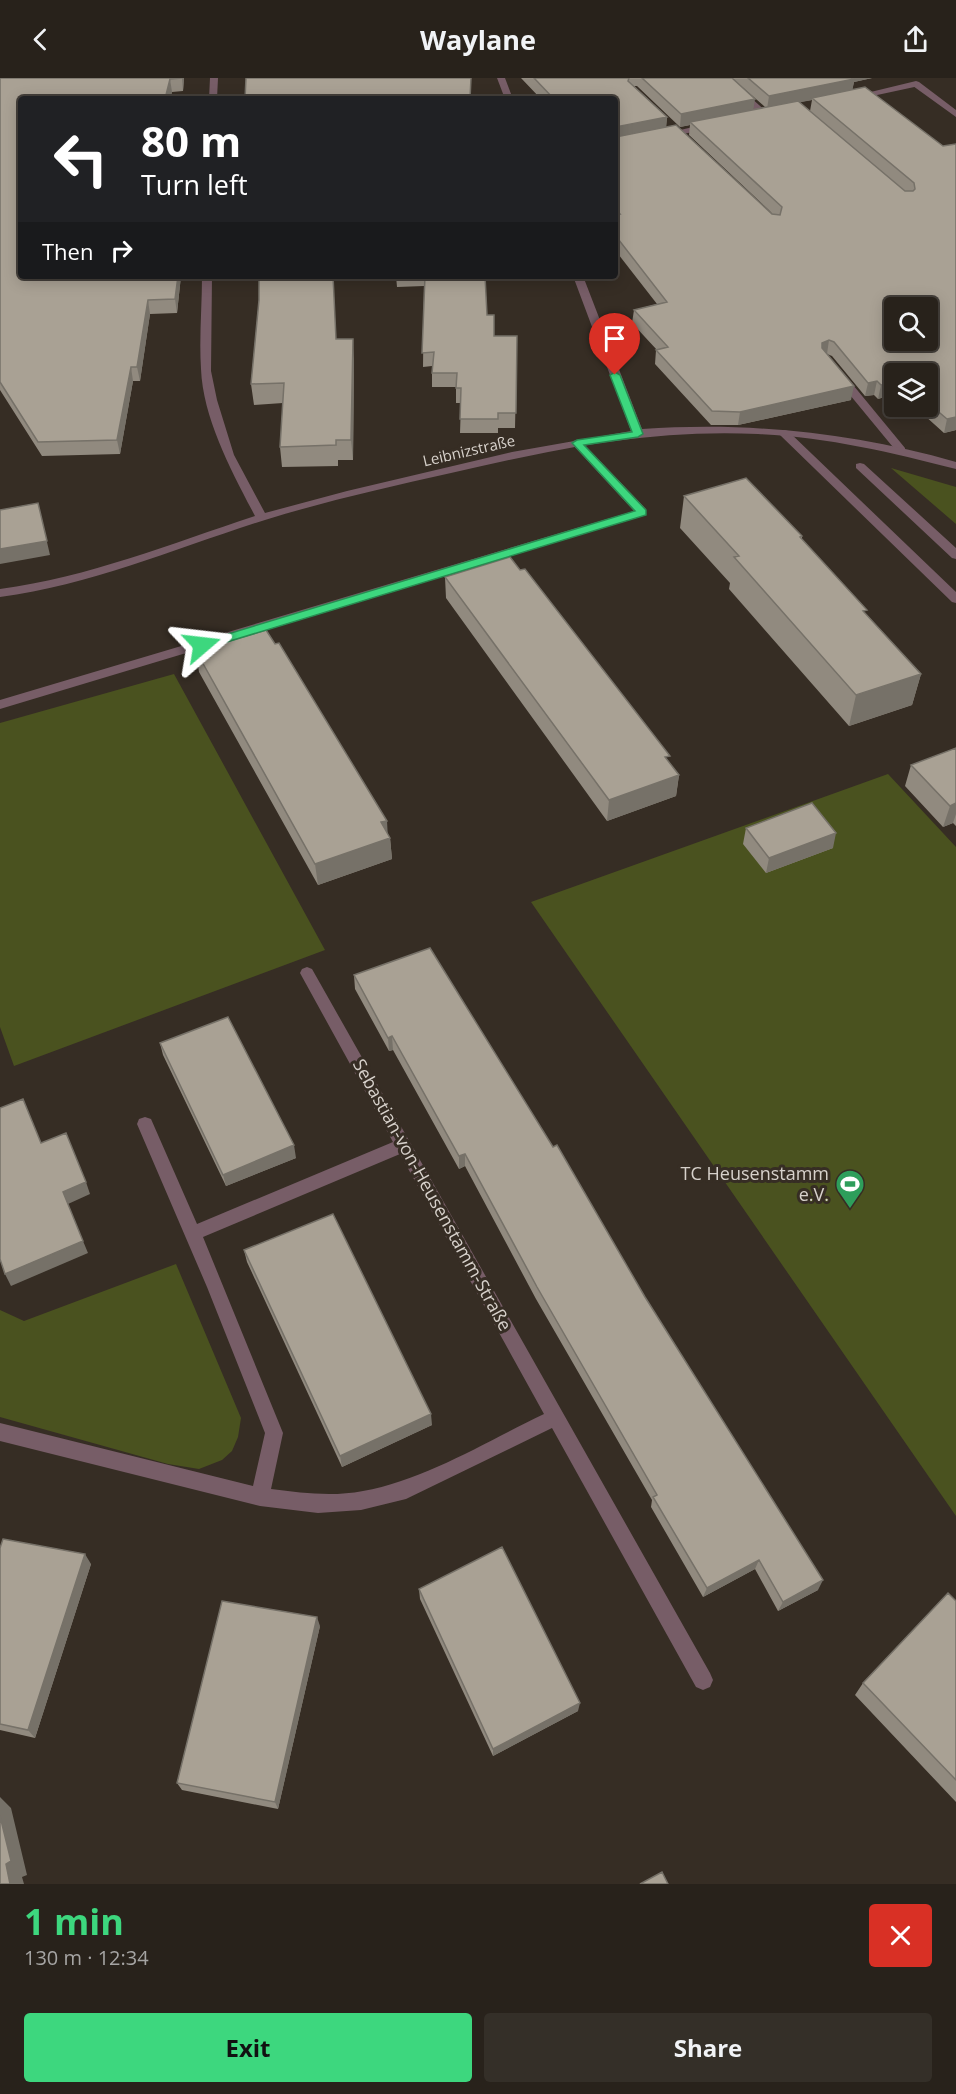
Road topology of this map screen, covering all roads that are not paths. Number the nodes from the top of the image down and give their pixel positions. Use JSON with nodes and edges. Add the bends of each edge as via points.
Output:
{"nodes":[{"id":1,"x":214,"y":78,"type":"edge"},
{"id":2,"x":501,"y":78,"type":"edge"},
{"id":3,"x":724,"y":78,"type":"edge"},
{"id":4,"x":213,"y":96,"type":"edge"},
{"id":5,"x":508,"y":96,"type":"edge"},
{"id":6,"x":845,"y":99,"type":"edge"},
{"id":7,"x":776,"y":113,"type":"edge"},
{"id":8,"x":956,"y":114,"type":"edge"},
{"id":9,"x":765,"y":115,"type":"junction"},
{"id":10,"x":754,"y":117,"type":"edge"},
{"id":11,"x":722,"y":124,"type":"edge"},
{"id":12,"x":674,"y":129,"type":"junction"},
{"id":13,"x":657,"y":136,"type":"edge"},
{"id":14,"x":686,"y":140,"type":"edge"},
{"id":15,"x":207,"y":279,"type":"edge"},
{"id":16,"x":579,"y":279,"type":"edge"},
{"id":17,"x":833,"y":368,"type":"edge"},
{"id":18,"x":784,"y":433,"type":"junction"},
{"id":19,"x":638,"y":434,"type":"junction"},
{"id":20,"x":577,"y":443,"type":"junction"},
{"id":21,"x":902,"y":450,"type":"junction"},
{"id":22,"x":860,"y":466,"type":"dead end"},
{"id":23,"x":956,"y":466,"type":"edge"},
{"id":24,"x":261,"y":518,"type":"junction"},
{"id":25,"x":956,"y":555,"type":"edge"},
{"id":26,"x":0,"y":593,"type":"edge"},
{"id":27,"x":956,"y":599,"type":"edge"},
{"id":28,"x":0,"y":705,"type":"edge"},
{"id":29,"x":307,"y":974,"type":"dead end"},
{"id":30,"x":145,"y":1124,"type":"dead end"},
{"id":31,"x":404,"y":1145,"type":"junction"},
{"id":32,"x":193,"y":1233,"type":"junction"},
{"id":33,"x":556,"y":1417,"type":"junction"},
{"id":34,"x":0,"y":1432,"type":"edge"},
{"id":35,"x":260,"y":1497,"type":"junction"},
{"id":36,"x":703,"y":1680,"type":"dead end"}],
"edges":[{"from":1,"to":4,"type":"street"},
{"from":2,"to":5,"type":"street"},
{"from":3,"to":9,"type":"street"},
{"from":6,"to":8,"type":"street","via":[[916,84]]},
{"from":7,"to":9,"type":"street"},
{"from":9,"to":10,"type":"street"},
{"from":11,"to":12,"type":"street"},
{"from":12,"to":13,"type":"street"},
{"from":12,"to":14,"type":"street"},
{"from":15,"to":24,"type":"street","via":[[206,360],[212,400],[228,455]]},
{"from":16,"to":19,"type":"street"},
{"from":17,"to":21,"type":"street"},
{"from":18,"to":19,"type":"street","name":"Leibnizstraße","via":[[686,430]]},
{"from":18,"to":21,"type":"street","name":"Leibnizstraße"},
{"from":18,"to":27,"type":"street"},
{"from":19,"to":20,"type":"street","name":"Leibnizstraße"},
{"from":20,"to":24,"type":"street","name":"Leibnizstraße","via":[[402,481]]},
{"from":20,"to":28,"type":"street","via":[[642,512]]},
{"from":21,"to":23,"type":"street","name":"Leibnizstraße"},
{"from":22,"to":25,"type":"street"},
{"from":24,"to":26,"type":"street","name":"Leibnizstraße","via":[[85,577]]},
{"from":29,"to":31,"type":"street","name":"Sebastian-von-Heusenstamm-Straße"},
{"from":30,"to":32,"type":"street"},
{"from":31,"to":32,"type":"street"},
{"from":31,"to":33,"type":"street","name":"Sebastian-von-Heusenstamm-Straße"},
{"from":32,"to":35,"type":"street","via":[[274,1433]]},
{"from":33,"to":35,"type":"street","via":[[406,1490],[361,1501],[318,1504]]},
{"from":33,"to":36,"type":"street","name":"Sebastian-von-Heusenstamm-Straße"},
{"from":34,"to":35,"type":"street"}]}
